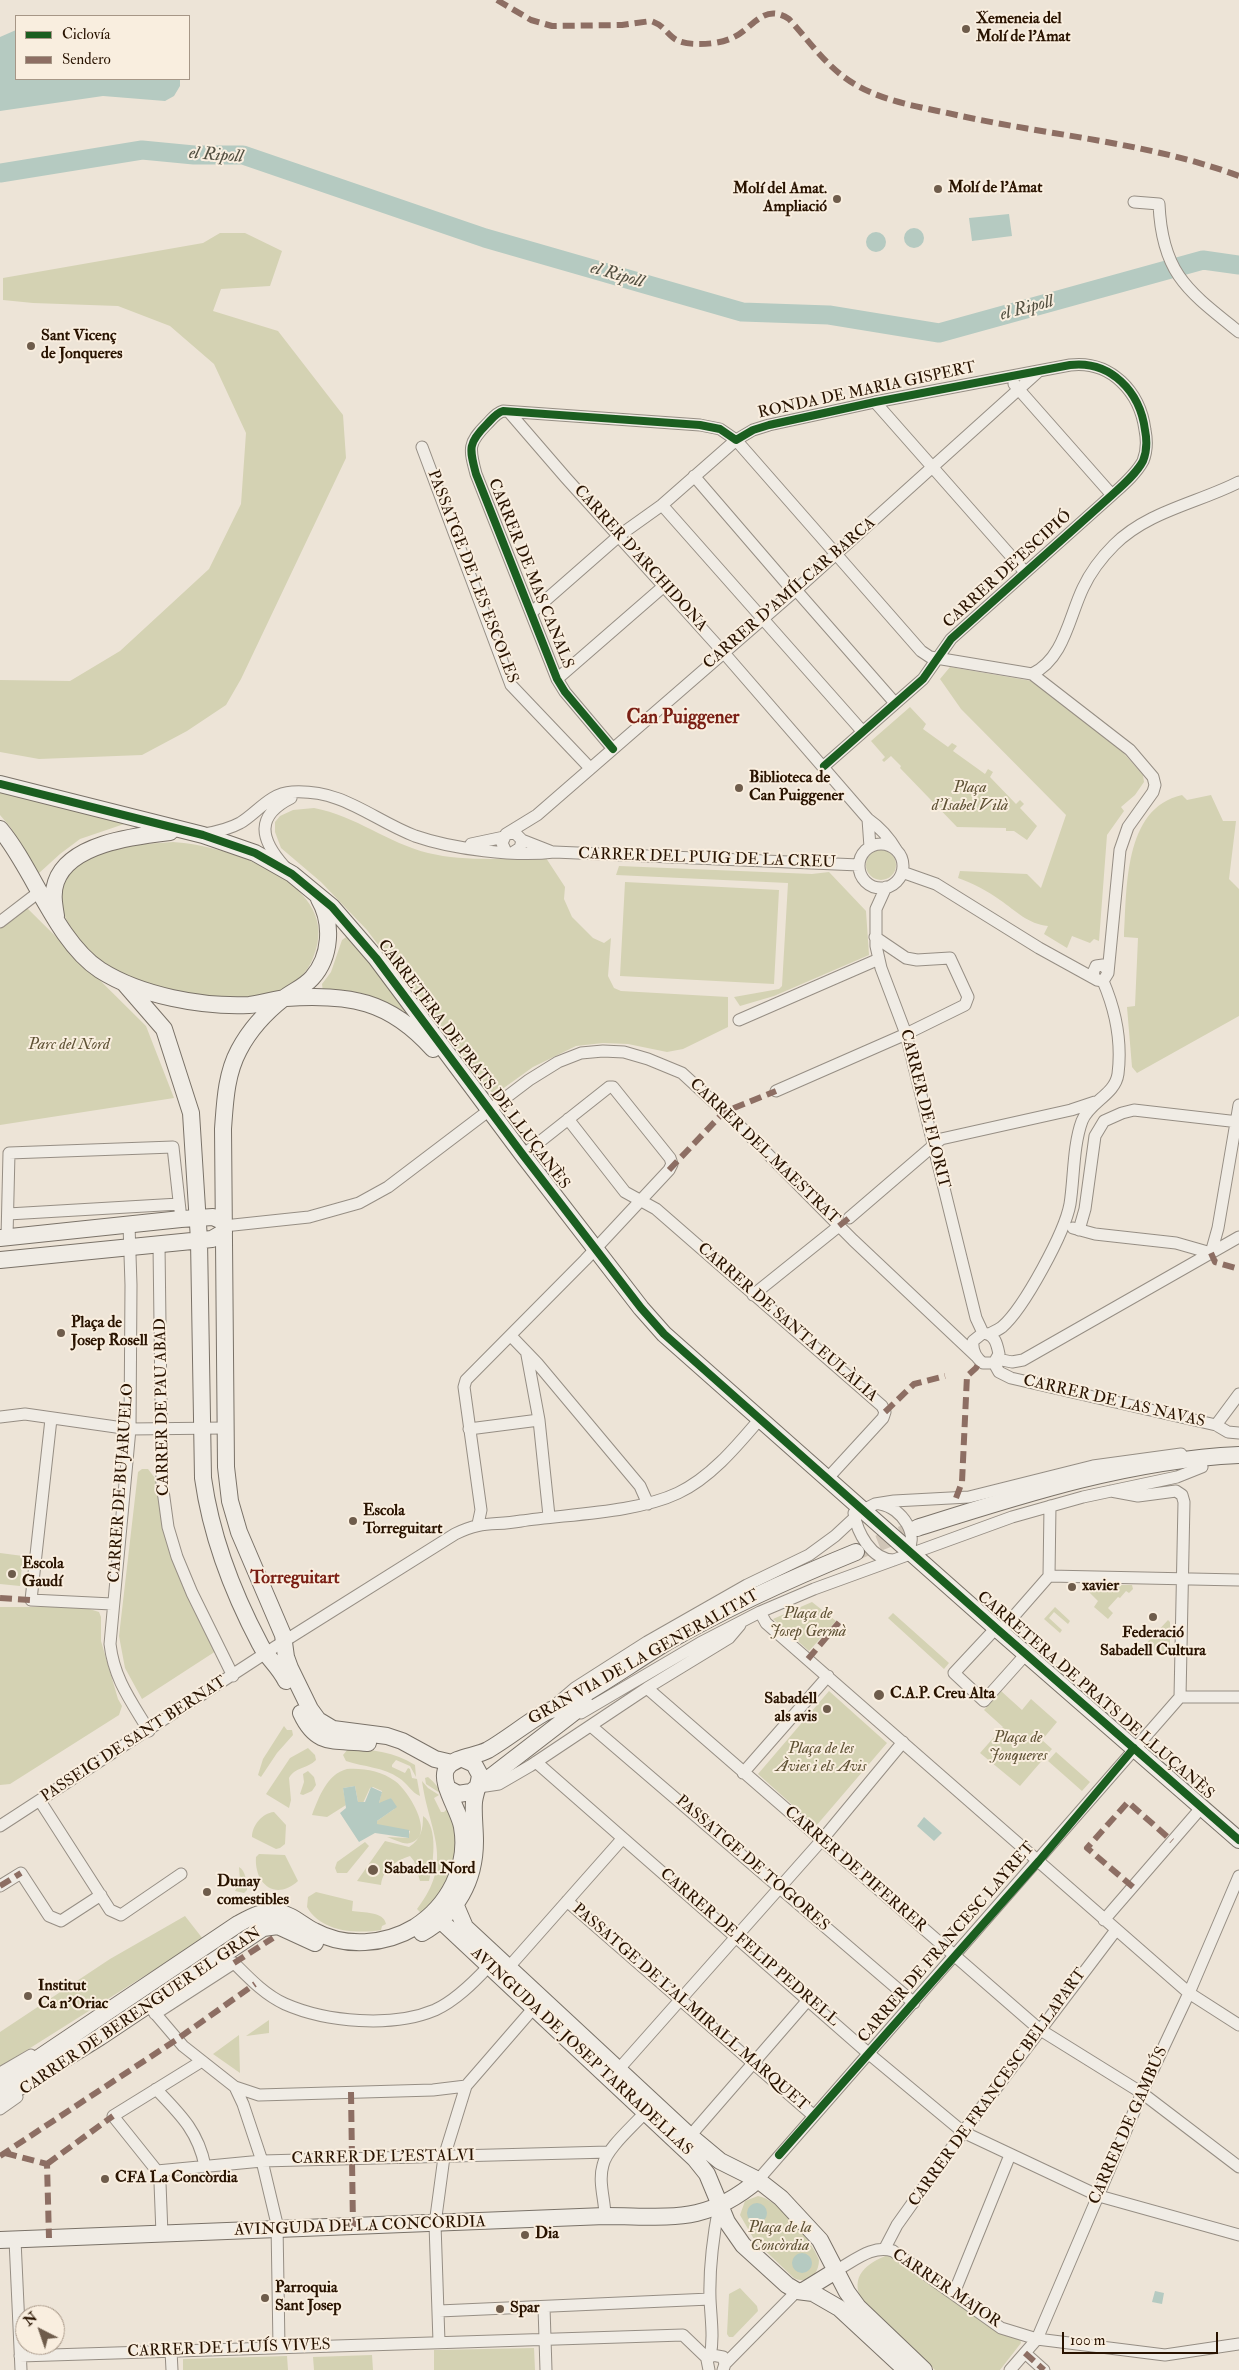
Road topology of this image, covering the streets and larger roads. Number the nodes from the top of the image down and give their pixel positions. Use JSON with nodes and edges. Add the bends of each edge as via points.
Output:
{"nodes":[{"id":1,"x":1134,"y":202,"type":"dead end"},
{"id":2,"x":1239,"y":332,"type":"edge"},
{"id":3,"x":1041,"y":370,"type":"junction"},
{"id":4,"x":1008,"y":376,"type":"junction"},
{"id":5,"x":1019,"y":389,"type":"junction"},
{"id":6,"x":1135,"y":398,"type":"joint"},
{"id":7,"x":876,"y":402,"type":"junction"},
{"id":8,"x":510,"y":412,"type":"junction"},
{"id":9,"x":736,"y":440,"type":"junction"},
{"id":10,"x":422,"y":446,"type":"dead end"},
{"id":11,"x":932,"y":468,"type":"junction"},
{"id":12,"x":694,"y":476,"type":"junction"},
{"id":13,"x":1239,"y":482,"type":"edge"},
{"id":14,"x":1112,"y":495,"type":"junction"},
{"id":15,"x":662,"y":505,"type":"junction"},
{"id":16,"x":620,"y":535,"type":"junction"},
{"id":17,"x":835,"y":556,"type":"junction"},
{"id":18,"x":1025,"y":572,"type":"junction"},
{"id":19,"x":664,"y":586,"type":"junction"},
{"id":20,"x":796,"y":590,"type":"junction"},
{"id":21,"x":531,"y":613,"type":"junction"},
{"id":22,"x":764,"y":618,"type":"junction"},
{"id":23,"x":724,"y":653,"type":"junction"},
{"id":24,"x":938,"y":658,"type":"junction"},
{"id":25,"x":1032,"y":674,"type":"junction"},
{"id":26,"x":557,"y":679,"type":"junction"},
{"id":27,"x":895,"y":703,"type":"junction"},
{"id":28,"x":863,"y":732,"type":"junction"},
{"id":29,"x":613,"y":749,"type":"junction"},
{"id":30,"x":824,"y":766,"type":"junction"},
{"id":31,"x":590,"y":768,"type":"junction"},
{"id":32,"x":0,"y":784,"type":"edge"},
{"id":33,"x":300,"y":793,"type":"junction"},
{"id":34,"x":537,"y":815,"type":"junction"},
{"id":35,"x":868,"y":820,"type":"junction"},
{"id":36,"x":0,"y":829,"type":"edge"},
{"id":37,"x":181,"y":831,"type":"junction"},
{"id":38,"x":203,"y":835,"type":"junction"},
{"id":39,"x":505,"y":836,"type":"junction"},
{"id":40,"x":521,"y":838,"type":"junction"},
{"id":41,"x":460,"y":846,"type":"junction"},
{"id":42,"x":870,"y":847,"type":"junction"},
{"id":43,"x":897,"y":850,"type":"junction"},
{"id":44,"x":509,"y":852,"type":"junction"},
{"id":45,"x":554,"y":852,"type":"junction"},
{"id":46,"x":859,"y":865,"type":"junction"},
{"id":47,"x":902,"y":872,"type":"junction"},
{"id":48,"x":292,"y":874,"type":"junction"},
{"id":49,"x":886,"y":887,"type":"junction"},
{"id":50,"x":39,"y":892,"type":"junction"},
{"id":51,"x":315,"y":893,"type":"junction"},
{"id":52,"x":56,"y":918,"type":"junction"},
{"id":53,"x":0,"y":922,"type":"edge"},
{"id":54,"x":875,"y":937,"type":"junction"},
{"id":55,"x":879,"y":959,"type":"junction"},
{"id":56,"x":1100,"y":972,"type":"junction"},
{"id":57,"x":125,"y":984,"type":"junction"},
{"id":58,"x":284,"y":998,"type":"junction"},
{"id":59,"x":739,"y":1020,"type":"dead end"},
{"id":60,"x":906,"y":1034,"type":"junction"},
{"id":61,"x":776,"y":1091,"type":"dead end"},
{"id":62,"x":479,"y":1097,"type":"junction"},
{"id":63,"x":1095,"y":1102,"type":"junction"},
{"id":64,"x":1239,"y":1105,"type":"edge"},
{"id":65,"x":490,"y":1111,"type":"junction"},
{"id":66,"x":568,"y":1119,"type":"junction"},
{"id":67,"x":1238,"y":1122,"type":"edge"},
{"id":68,"x":934,"y":1146,"type":"junction"},
{"id":69,"x":523,"y":1155,"type":"junction"},
{"id":70,"x":640,"y":1201,"type":"junction"},
{"id":71,"x":180,"y":1211,"type":"junction"},
{"id":72,"x":8,"y":1214,"type":"junction"},
{"id":73,"x":850,"y":1218,"type":"dead end"},
{"id":74,"x":198,"y":1219,"type":"junction"},
{"id":75,"x":128,"y":1225,"type":"junction"},
{"id":76,"x":1064,"y":1225,"type":"junction"},
{"id":77,"x":839,"y":1226,"type":"junction"},
{"id":78,"x":224,"y":1227,"type":"junction"},
{"id":79,"x":1079,"y":1230,"type":"junction"},
{"id":80,"x":4,"y":1237,"type":"edge"},
{"id":81,"x":1239,"y":1237,"type":"edge"},
{"id":82,"x":199,"y":1240,"type":"junction"},
{"id":83,"x":159,"y":1245,"type":"junction"},
{"id":84,"x":130,"y":1247,"type":"junction"},
{"id":85,"x":596,"y":1249,"type":"junction"},
{"id":86,"x":1211,"y":1253,"type":"junction"},
{"id":87,"x":0,"y":1260,"type":"edge"},
{"id":88,"x":754,"y":1295,"type":"junction"},
{"id":89,"x":986,"y":1334,"type":"junction"},
{"id":90,"x":511,"y":1336,"type":"junction"},
{"id":91,"x":526,"y":1352,"type":"junction"},
{"id":92,"x":976,"y":1356,"type":"junction"},
{"id":93,"x":996,"y":1361,"type":"junction"},
{"id":94,"x":1239,"y":1394,"type":"edge"},
{"id":95,"x":0,"y":1417,"type":"edge"},
{"id":96,"x":50,"y":1419,"type":"junction"},
{"id":97,"x":539,"y":1420,"type":"junction"},
{"id":98,"x":759,"y":1420,"type":"junction"},
{"id":99,"x":1216,"y":1425,"type":"junction"},
{"id":100,"x":130,"y":1428,"type":"junction"},
{"id":101,"x":225,"y":1428,"type":"junction"},
{"id":102,"x":161,"y":1429,"type":"junction"},
{"id":103,"x":201,"y":1429,"type":"junction"},
{"id":104,"x":469,"y":1429,"type":"junction"},
{"id":105,"x":1239,"y":1433,"type":"edge"},
{"id":106,"x":1239,"y":1456,"type":"edge"},
{"id":107,"x":1205,"y":1462,"type":"junction"},
{"id":108,"x":1239,"y":1465,"type":"edge"},
{"id":109,"x":827,"y":1479,"type":"junction"},
{"id":110,"x":1111,"y":1491,"type":"junction"},
{"id":111,"x":648,"y":1504,"type":"junction"},
{"id":112,"x":1050,"y":1506,"type":"junction"},
{"id":113,"x":860,"y":1514,"type":"junction"},
{"id":114,"x":549,"y":1516,"type":"junction"},
{"id":115,"x":478,"y":1524,"type":"junction"},
{"id":116,"x":922,"y":1538,"type":"junction"},
{"id":117,"x":907,"y":1555,"type":"junction"},
{"id":118,"x":934,"y":1573,"type":"junction"},
{"id":119,"x":1049,"y":1576,"type":"junction"},
{"id":120,"x":1184,"y":1579,"type":"junction"},
{"id":121,"x":1239,"y":1580,"type":"edge"},
{"id":122,"x":112,"y":1604,"type":"junction"},
{"id":123,"x":760,"y":1612,"type":"junction"},
{"id":124,"x":741,"y":1622,"type":"junction"},
{"id":125,"x":998,"y":1630,"type":"junction"},
{"id":126,"x":285,"y":1642,"type":"junction"},
{"id":127,"x":267,"y":1653,"type":"junction"},
{"id":128,"x":1026,"y":1654,"type":"junction"},
{"id":129,"x":233,"y":1676,"type":"junction"},
{"id":130,"x":828,"y":1676,"type":"junction"},
{"id":131,"x":646,"y":1688,"type":"junction"},
{"id":132,"x":1180,"y":1697,"type":"junction"},
{"id":133,"x":1239,"y":1697,"type":"edge"},
{"id":134,"x":547,"y":1712,"type":"junction"},
{"id":135,"x":555,"y":1726,"type":"junction"},
{"id":136,"x":591,"y":1726,"type":"junction"},
{"id":137,"x":149,"y":1731,"type":"junction"},
{"id":138,"x":903,"y":1742,"type":"junction"},
{"id":139,"x":1134,"y":1748,"type":"junction"},
{"id":140,"x":457,"y":1761,"type":"junction"},
{"id":141,"x":536,"y":1762,"type":"junction"},
{"id":142,"x":743,"y":1773,"type":"junction"},
{"id":143,"x":446,"y":1785,"type":"junction"},
{"id":144,"x":478,"y":1788,"type":"junction"},
{"id":145,"x":40,"y":1801,"type":"junction"},
{"id":146,"x":1202,"y":1808,"type":"junction"},
{"id":147,"x":0,"y":1826,"type":"edge"},
{"id":148,"x":623,"y":1838,"type":"junction"},
{"id":149,"x":821,"y":1840,"type":"junction"},
{"id":150,"x":1239,"y":1840,"type":"edge"},
{"id":151,"x":1039,"y":1861,"type":"junction"},
{"id":152,"x":181,"y":1874,"type":"dead end"},
{"id":153,"x":1239,"y":1876,"type":"edge"},
{"id":154,"x":0,"y":1886,"type":"edge"},
{"id":155,"x":779,"y":1887,"type":"junction"},
{"id":156,"x":101,"y":1895,"type":"junction"},
{"id":157,"x":567,"y":1900,"type":"junction"},
{"id":158,"x":449,"y":1904,"type":"junction"},
{"id":159,"x":440,"y":1920,"type":"junction"},
{"id":160,"x":1104,"y":1920,"type":"junction"},
{"id":161,"x":1116,"y":1930,"type":"junction"},
{"id":162,"x":736,"y":1936,"type":"junction"},
{"id":163,"x":955,"y":1956,"type":"junction"},
{"id":164,"x":488,"y":1967,"type":"junction"},
{"id":165,"x":508,"y":1968,"type":"junction"},
{"id":166,"x":1189,"y":1993,"type":"junction"},
{"id":167,"x":681,"y":1999,"type":"junction"},
{"id":168,"x":808,"y":2000,"type":"junction"},
{"id":169,"x":148,"y":2003,"type":"junction"},
{"id":170,"x":537,"y":2003,"type":"junction"},
{"id":171,"x":914,"y":2003,"type":"junction"},
{"id":172,"x":1239,"y":2025,"type":"edge"},
{"id":173,"x":1039,"y":2029,"type":"junction"},
{"id":174,"x":100,"y":2037,"type":"junction"},
{"id":175,"x":868,"y":2054,"type":"junction"},
{"id":176,"x":202,"y":2061,"type":"junction"},
{"id":177,"x":753,"y":2062,"type":"junction"},
{"id":178,"x":618,"y":2070,"type":"junction"},
{"id":179,"x":0,"y":2072,"type":"edge"},
{"id":180,"x":0,"y":2084,"type":"edge"},
{"id":181,"x":466,"y":2086,"type":"junction"},
{"id":182,"x":235,"y":2087,"type":"junction"},
{"id":183,"x":156,"y":2089,"type":"junction"},
{"id":184,"x":1142,"y":2093,"type":"junction"},
{"id":185,"x":0,"y":2099,"type":"edge"},
{"id":186,"x":650,"y":2107,"type":"junction"},
{"id":187,"x":0,"y":2109,"type":"edge"},
{"id":188,"x":814,"y":2116,"type":"junction"},
{"id":189,"x":962,"y":2132,"type":"junction"},
{"id":190,"x":690,"y":2136,"type":"junction"},
{"id":191,"x":609,"y":2152,"type":"junction"},
{"id":192,"x":1010,"y":2155,"type":"junction"},
{"id":193,"x":444,"y":2157,"type":"junction"},
{"id":194,"x":262,"y":2161,"type":"junction"},
{"id":195,"x":205,"y":2166,"type":"junction"},
{"id":196,"x":1239,"y":2168,"type":"edge"},
{"id":197,"x":156,"y":2171,"type":"junction"},
{"id":198,"x":758,"y":2180,"type":"junction"},
{"id":199,"x":1098,"y":2196,"type":"junction"},
{"id":200,"x":719,"y":2206,"type":"junction"},
{"id":201,"x":605,"y":2216,"type":"junction"},
{"id":202,"x":435,"y":2224,"type":"junction"},
{"id":203,"x":277,"y":2230,"type":"junction"},
{"id":204,"x":162,"y":2234,"type":"junction"},
{"id":205,"x":1239,"y":2235,"type":"edge"},
{"id":206,"x":8,"y":2240,"type":"edge"},
{"id":207,"x":884,"y":2248,"type":"junction"},
{"id":208,"x":837,"y":2270,"type":"junction"},
{"id":209,"x":800,"y":2291,"type":"junction"},
{"id":210,"x":954,"y":2293,"type":"junction"},
{"id":211,"x":710,"y":2299,"type":"junction"},
{"id":212,"x":544,"y":2306,"type":"junction"},
{"id":213,"x":439,"y":2311,"type":"junction"},
{"id":214,"x":545,"y":2339,"type":"junction"},
{"id":215,"x":1037,"y":2339,"type":"junction"},
{"id":216,"x":439,"y":2342,"type":"junction"},
{"id":217,"x":1239,"y":2344,"type":"edge"},
{"id":218,"x":279,"y":2347,"type":"junction"},
{"id":219,"x":171,"y":2351,"type":"junction"},
{"id":220,"x":1025,"y":2353,"type":"junction"},
{"id":221,"x":20,"y":2356,"type":"junction"},
{"id":222,"x":716,"y":2365,"type":"edge"},
{"id":223,"x":21,"y":2370,"type":"edge"},
{"id":224,"x":172,"y":2370,"type":"edge"},
{"id":225,"x":546,"y":2370,"type":"edge"},
{"id":226,"x":906,"y":2370,"type":"edge"},
{"id":227,"x":924,"y":2370,"type":"edge"},
{"id":228,"x":1010,"y":2370,"type":"edge"},
{"id":229,"x":1044,"y":2370,"type":"edge"}],
"edges":[{"from":1,"to":2,"type":"street","via":[[1158,204],[1168,256],[1180,280]]},
{"from":3,"to":4,"type":"street","name":"RONDA DE MARIA GISPERT"},
{"from":3,"to":5,"type":"street","name":"CARRER D'AMÍLCAR BARCA"},
{"from":3,"to":6,"type":"street","name":"RONDA DE MARIA GISPERT","via":[[1092,365],[1117,377]]},
{"from":4,"to":5,"type":"street"},
{"from":4,"to":7,"type":"street","name":"RONDA DE MARIA GISPERT"},
{"from":5,"to":11,"type":"street","name":"CARRER D'AMÍLCAR BARCA"},
{"from":5,"to":14,"type":"street"},
{"from":6,"to":14,"type":"street","name":"CARRER DE'ESCIPIÓ","via":[[1144,421],[1145,452],[1137,470]]},
{"from":7,"to":9,"type":"street","name":"RONDA DE MARIA GISPERT","via":[[769,425]]},
{"from":7,"to":11,"type":"street"},
{"from":8,"to":9,"type":"street","via":[[712,427]]},
{"from":8,"to":16,"type":"street","name":"CARRER D'ARCHIDONA"},
{"from":8,"to":21,"type":"street","name":"CARRER DE MAS CANALS","via":[[498,413],[475,436],[470,445],[471,456]]},
{"from":9,"to":12,"type":"street","name":"RONDA DE MARIA GISPERT"},
{"from":9,"to":17,"type":"street"},
{"from":10,"to":31,"type":"street","name":"PASSATGE DE LES ESCOLES","via":[[511,685]]},
{"from":11,"to":17,"type":"street","name":"CARRER D'AMÍLCAR BARCA"},
{"from":11,"to":18,"type":"street"},
{"from":12,"to":15,"type":"street","name":"RONDA DE MARIA GISPERT"},
{"from":12,"to":20,"type":"street","via":[[787,584]]},
{"from":13,"to":25,"type":"street","via":[[1153,518],[1115,544],[1083,587],[1051,662]]},
{"from":14,"to":18,"type":"street","name":"CARRER DE'ESCIPIÓ"},
{"from":15,"to":16,"type":"street","name":"RONDA DE MARIA GISPERT"},
{"from":15,"to":22,"type":"street"},
{"from":16,"to":19,"type":"street","name":"CARRER D'ARCHIDONA"},
{"from":16,"to":21,"type":"street","name":"RONDA DE MARIA GISPERT"},
{"from":17,"to":20,"type":"street","name":"CARRER D'AMÍLCAR BARCA"},
{"from":17,"to":24,"type":"street","via":[[921,651]]},
{"from":18,"to":24,"type":"street","name":"CARRER DE'ESCIPIÓ","via":[[951,639]]},
{"from":19,"to":23,"type":"street","name":"CARRER D'ARCHIDONA"},
{"from":19,"to":26,"type":"street"},
{"from":20,"to":22,"type":"street","name":"CARRER D'AMÍLCAR BARCA"},
{"from":20,"to":27,"type":"street"},
{"from":21,"to":26,"type":"street","name":"CARRER DE MAS CANALS"},
{"from":22,"to":23,"type":"street","name":"CARRER D'AMÍLCAR BARCA"},
{"from":22,"to":28,"type":"street"},
{"from":23,"to":29,"type":"street","name":"CARRER D'AMÍLCAR BARCA"},
{"from":23,"to":30,"type":"street","name":"CARRER D'ARCHIDONA"},
{"from":24,"to":25,"type":"street"},
{"from":24,"to":27,"type":"street","name":"CARRER DE'ESCIPIÓ","via":[[928,673]]},
{"from":25,"to":56,"type":"street","via":[[1130,750],[1151,773],[1154,781],[1154,788],[1128,827],[1120,850],[1111,941]]},
{"from":26,"to":29,"type":"street","name":"CARRER DE MAS CANALS"},
{"from":27,"to":28,"type":"street","name":"CARRER DE'ESCIPIÓ"},
{"from":28,"to":30,"type":"street","name":"CARRER DE'ESCIPIÓ"},
{"from":29,"to":31,"type":"street","name":"CARRER D'AMÍLCAR BARCA"},
{"from":30,"to":35,"type":"street","name":"CARRER D'ARCHIDONA"},
{"from":31,"to":34,"type":"street","name":"CARRER D'AMÍLCAR BARCA"},
{"from":32,"to":37,"type":"street","name":"CARRETERA DE PRATS DE LLUÇANÈS"},
{"from":33,"to":38,"type":"street","name":"CARRER DEL PUIG DE LA CREU","via":[[278,796],[236,825]]},
{"from":33,"to":41,"type":"street","name":"CARRER DEL PUIG DE LA CREU","via":[[331,795],[416,836]]},
{"from":33,"to":48,"type":"street","via":[[272,810],[265,824],[269,846]]},
{"from":34,"to":39,"type":"street","name":"CARRER D'AMÍLCAR BARCA"},
{"from":34,"to":40,"type":"street","name":"CARRER D'AMÍLCAR BARCA"},
{"from":35,"to":42,"type":"street"},
{"from":35,"to":43,"type":"street","name":"CARRER D'ARCHIDONA","via":[[879,826]]},
{"from":36,"to":50,"type":"street","name":"CARRETERA DE PRATS DE LLUÇANÈS"},
{"from":37,"to":38,"type":"street","name":"CARRETERA DE PRATS DE LLUÇANÈS"},
{"from":37,"to":52,"type":"street","name":"CARRETERA DE PRATS DE LLUÇANÈS","via":[[120,838],[74,859],[56,880],[53,893]]},
{"from":38,"to":48,"type":"street","name":"CARRETERA DE PRATS DE LLUÇANÈS","via":[[255,853]]},
{"from":39,"to":40,"type":"street","via":[[512,833]]},
{"from":39,"to":41,"type":"street","name":"CARRER DEL PUIG DE LA CREU"},
{"from":39,"to":44,"type":"street","via":[[502,843]]},
{"from":40,"to":44,"type":"street","via":[[520,848]]},
{"from":40,"to":45,"type":"street","name":"CARRER DEL PUIG DE LA CREU"},
{"from":41,"to":44,"type":"street","name":"CARRER DEL PUIG DE LA CREU"},
{"from":42,"to":43,"type":"street","via":[[883,844]]},
{"from":42,"to":46,"type":"street","via":[[864,852]]},
{"from":43,"to":47,"type":"street","via":[[902,860]]},
{"from":44,"to":45,"type":"street","name":"CARRER DEL PUIG DE LA CREU","via":[[531,855]]},
{"from":45,"to":46,"type":"street","name":"CARRER DEL PUIG DE LA CREU"},
{"from":46,"to":49,"type":"street","via":[[867,883]]},
{"from":47,"to":49,"type":"street","via":[[893,884]]},
{"from":47,"to":56,"type":"street","via":[[936,884],[1074,967]]},
{"from":48,"to":51,"type":"street","name":"CARRETERA DE PRATS DE LLUÇANÈS"},
{"from":49,"to":54,"type":"street","name":"CARRER DE FLORIT","via":[[878,902]]},
{"from":50,"to":52,"type":"street","name":"CARRETERA DE PRATS DE LLUÇANÈS"},
{"from":50,"to":53,"type":"street"},
{"from":51,"to":58,"type":"street","name":"CARRETERA DE PRATS DE LLUÇANÈS","via":[[328,918],[326,949],[312,978]]},
{"from":51,"to":62,"type":"street","name":"CARRETERA DE PRATS DE LLUÇANÈS","via":[[332,907],[376,958]]},
{"from":52,"to":57,"type":"street","name":"CARRETERA DE PRATS DE LLUÇANÈS","via":[[81,953],[98,969]]},
{"from":54,"to":55,"type":"street","name":"CARRER DE FLORIT"},
{"from":54,"to":60,"type":"street","via":[[906,958],[950,958],[968,997],[965,1006]]},
{"from":55,"to":59,"type":"street"},
{"from":55,"to":60,"type":"street","name":"CARRER DE FLORIT"},
{"from":56,"to":63,"type":"street","via":[[1116,1023],[1117,1077],[1111,1089]]},
{"from":57,"to":58,"type":"street","name":"CARRETERA DE PRATS DE LLUÇANÈS","via":[[179,999],[225,1006],[252,1005]]},
{"from":57,"to":74,"type":"street","via":[[164,1029],[171,1047],[191,1113]]},
{"from":58,"to":62,"type":"street","name":"CARRETERA DE PRATS DE LLUÇANÈS","via":[[358,1001],[394,1014],[416,1030]]},
{"from":58,"to":78,"type":"street","via":[[252,1029],[230,1072],[223,1129]]},
{"from":60,"to":61,"type":"street"},
{"from":60,"to":68,"type":"street","name":"CARRER DE FLORIT"},
{"from":62,"to":65,"type":"street","name":"CARRETERA DE PRATS DE LLUÇANÈS"},
{"from":63,"to":68,"type":"street","via":[[941,1139]]},
{"from":63,"to":76,"type":"street","via":[[1082,1120],[1070,1206]]},
{"from":64,"to":67,"type":"street"},
{"from":65,"to":69,"type":"street","name":"CARRETERA DE PRATS DE LLUÇANÈS"},
{"from":65,"to":77,"type":"street","name":"CARRER DEL MAESTRAT","via":[[539,1072],[581,1053],[624,1052],[648,1059],[682,1073]]},
{"from":65,"to":78,"type":"street","name":"CARRER DEL MAESTRAT","via":[[388,1187],[359,1203],[309,1217]]},
{"from":66,"to":69,"type":"street"},
{"from":66,"to":70,"type":"street","name":"CARRER DE SANTA EULÀLIA","via":[[625,1192]]},
{"from":66,"to":70,"type":"street","via":[[613,1087],[672,1164]]},
{"from":67,"to":79,"type":"street","via":[[1134,1110],[1104,1121],[1095,1136]]},
{"from":67,"to":86,"type":"street"},
{"from":68,"to":73,"type":"street"},
{"from":68,"to":89,"type":"street","name":"CARRER DE FLORIT","via":[[976,1318]]},
{"from":69,"to":85,"type":"street","name":"CARRETERA DE PRATS DE LLUÇANÈS"},
{"from":70,"to":85,"type":"street"},
{"from":70,"to":88,"type":"street","name":"CARRER DE SANTA EULÀLIA","via":[[656,1209]]},
{"from":71,"to":72,"type":"street"},
{"from":71,"to":72,"type":"street","via":[[173,1147],[9,1153]]},
{"from":71,"to":74,"type":"street"},
{"from":71,"to":75,"type":"street"},
{"from":72,"to":80,"type":"street"},
{"from":74,"to":78,"type":"street","via":[[213,1217]]},
{"from":74,"to":82,"type":"street"},
{"from":75,"to":80,"type":"street"},
{"from":75,"to":84,"type":"street","name":"CARRER DE BUJARUELO"},
{"from":76,"to":79,"type":"street"},
{"from":76,"to":89,"type":"street","via":[[1021,1304],[1002,1326]]},
{"from":77,"to":88,"type":"street"},
{"from":77,"to":92,"type":"street","name":"CARRER DEL MAESTRAT"},
{"from":78,"to":82,"type":"street","via":[[216,1238]]},
{"from":78,"to":101,"type":"street"},
{"from":79,"to":86,"type":"street","via":[[1176,1243]]},
{"from":81,"to":86,"type":"street"},
{"from":82,"to":83,"type":"street"},
{"from":82,"to":103,"type":"street"},
{"from":83,"to":84,"type":"street"},
{"from":83,"to":102,"type":"street","name":"CARRER DE PAU ABAD"},
{"from":84,"to":87,"type":"street"},
{"from":84,"to":100,"type":"street","name":"CARRER DE BUJARUELO"},
{"from":85,"to":90,"type":"street"},
{"from":85,"to":98,"type":"street","name":"CARRETERA DE PRATS DE LLUÇANÈS","via":[[664,1334]]},
{"from":86,"to":93,"type":"street","via":[[1023,1360]]},
{"from":88,"to":109,"type":"street","name":"CARRER DE SANTA EULÀLIA","via":[[876,1400],[885,1412]]},
{"from":89,"to":92,"type":"street","via":[[973,1341]]},
{"from":89,"to":93,"type":"street","via":[[993,1337],[998,1346]]},
{"from":90,"to":91,"type":"street"},
{"from":90,"to":104,"type":"street","via":[[466,1380]]},
{"from":91,"to":97,"type":"street"},
{"from":91,"to":111,"type":"street","via":[[640,1486]]},
{"from":92,"to":93,"type":"street","via":[[983,1363]]},
{"from":93,"to":99,"type":"street","name":"CARRER DE LAS NAVAS","via":[[999,1372],[1010,1378]]},
{"from":94,"to":99,"type":"street"},
{"from":95,"to":96,"type":"street","via":[[26,1414]]},
{"from":96,"to":100,"type":"street"},
{"from":96,"to":122,"type":"street","via":[[31,1600]]},
{"from":97,"to":104,"type":"street"},
{"from":97,"to":114,"type":"street"},
{"from":98,"to":109,"type":"street","name":"CARRETERA DE PRATS DE LLUÇANÈS"},
{"from":98,"to":111,"type":"street","via":[[738,1445],[703,1477],[679,1493]]},
{"from":99,"to":105,"type":"street","name":"CARRER DE LAS NAVAS","via":[[1228,1432]]},
{"from":100,"to":102,"type":"street"},
{"from":100,"to":122,"type":"street","name":"CARRER DE BUJARUELO"},
{"from":101,"to":103,"type":"street"},
{"from":101,"to":126,"type":"street","via":[[226,1467],[234,1516],[245,1551]]},
{"from":102,"to":103,"type":"street"},
{"from":102,"to":129,"type":"street","name":"CARRER DE PAU ABAD","via":[[162,1483],[168,1527],[192,1593]]},
{"from":103,"to":127,"type":"street","via":[[203,1478],[218,1543],[252,1626]]},
{"from":104,"to":115,"type":"street","via":[[480,1510]]},
{"from":106,"to":107,"type":"street"},
{"from":107,"to":108,"type":"street"},
{"from":107,"to":110,"type":"street","via":[[1177,1477]]},
{"from":107,"to":113,"type":"street","via":[[1185,1454],[1141,1458],[1058,1473],[969,1497],[894,1501]]},
{"from":107,"to":116,"type":"street","via":[[1079,1481],[1000,1502]]},
{"from":109,"to":113,"type":"street","name":"CARRETERA DE PRATS DE LLUÇANÈS"},
{"from":110,"to":112,"type":"street"},
{"from":110,"to":120,"type":"street","via":[[1138,1496],[1176,1491],[1182,1495]]},
{"from":111,"to":114,"type":"street"},
{"from":112,"to":116,"type":"street","via":[[970,1530]]},
{"from":112,"to":119,"type":"street"},
{"from":113,"to":117,"type":"street","name":"CARRETERA DE PRATS DE LLUÇANÈS"},
{"from":113,"to":117,"type":"street","name":"CARRETERA DE PRATS DE LLUÇANÈS","via":[[871,1550],[882,1558]]},
{"from":113,"to":134,"type":"street","via":[[809,1555],[740,1589],[647,1642],[575,1688]]},
{"from":114,"to":115,"type":"street","via":[[505,1524]]},
{"from":115,"to":126,"type":"street","name":"PASSEIG DE SANT BERNAT","via":[[442,1541]]},
{"from":116,"to":117,"type":"street"},
{"from":116,"to":118,"type":"street"},
{"from":117,"to":118,"type":"street","name":"CARRETERA DE PRATS DE LLUÇANÈS"},
{"from":117,"to":123,"type":"street"},
{"from":118,"to":125,"type":"street","name":"CARRETERA DE PRATS DE LLUÇANÈS"},
{"from":119,"to":120,"type":"street"},
{"from":119,"to":125,"type":"street"},
{"from":120,"to":121,"type":"street"},
{"from":120,"to":132,"type":"street"},
{"from":122,"to":137,"type":"street","name":"CARRER DE BUJARUELO","via":[[112,1664]]},
{"from":123,"to":124,"type":"street"},
{"from":123,"to":130,"type":"street","via":[[766,1623]]},
{"from":124,"to":131,"type":"street","via":[[729,1638]]},
{"from":124,"to":135,"type":"street"},
{"from":125,"to":128,"type":"street","name":"CARRETERA DE PRATS DE LLUÇANÈS"},
{"from":125,"to":128,"type":"street","via":[[954,1673],[984,1701]]},
{"from":126,"to":127,"type":"street","name":"PASSEIG DE SANT BERNAT"},
{"from":126,"to":140,"type":"street","via":[[290,1668],[313,1715],[328,1727],[386,1736],[402,1741],[435,1760]]},
{"from":127,"to":129,"type":"street","name":"PASSEIG DE SANT BERNAT"},
{"from":127,"to":143,"type":"street","via":[[279,1666],[304,1720],[314,1732],[333,1742],[378,1744],[402,1752],[424,1765]]},
{"from":128,"to":139,"type":"street","name":"CARRETERA DE PRATS DE LLUÇANÈS"},
{"from":129,"to":137,"type":"street","name":"PASSEIG DE SANT BERNAT"},
{"from":130,"to":138,"type":"street"},
{"from":130,"to":142,"type":"street"},
{"from":131,"to":136,"type":"street"},
{"from":131,"to":142,"type":"street","name":"CARRER DE PIFERRER"},
{"from":132,"to":133,"type":"street"},
{"from":132,"to":139,"type":"street","name":"CARRER DE FRANCESC LAYRET"},
{"from":134,"to":135,"type":"street","name":"GRAN VIA DE LA GENERALITAT","via":[[735,1606],[802,1574],[859,1555],[675,1646]]},
{"from":134,"to":140,"type":"street","name":"GRAN VIA DE LA GENERALITAT","via":[[488,1749]]},
{"from":135,"to":144,"type":"street","name":"GRAN VIA DE LA GENERALITAT"},
{"from":136,"to":141,"type":"street"},
{"from":136,"to":155,"type":"street","name":"PASSATGE DE TOGORES"},
{"from":137,"to":145,"type":"street","name":"PASSEIG DE SANT BERNAT"},
{"from":138,"to":149,"type":"street"},
{"from":138,"to":151,"type":"street"},
{"from":139,"to":146,"type":"street","name":"CARRETERA DE PRATS DE LLUÇANÈS"},
{"from":139,"to":151,"type":"street","name":"CARRER DE FRANCESC LAYRET"},
{"from":140,"to":143,"type":"street","via":[[445,1770]]},
{"from":140,"to":144,"type":"street","via":[[478,1769]]},
{"from":141,"to":144,"type":"street","via":[[499,1784]]},
{"from":141,"to":148,"type":"street","name":"CARRER DE FELIP PEDRELL"},
{"from":142,"to":149,"type":"street","name":"CARRER DE PIFERRER"},
{"from":143,"to":144,"type":"street","via":[[458,1794],[467,1794]]},
{"from":143,"to":158,"type":"street","via":[[463,1834],[460,1865]]},
{"from":144,"to":158,"type":"street","via":[[474,1803],[474,1858],[463,1892]]},
{"from":145,"to":147,"type":"street","name":"PASSEIG DE SANT BERNAT"},
{"from":145,"to":156,"type":"street"},
{"from":146,"to":150,"type":"street","name":"CARRETERA DE PRATS DE LLUÇANÈS"},
{"from":146,"to":160,"type":"street"},
{"from":148,"to":157,"type":"street"},
{"from":148,"to":162,"type":"street","name":"CARRER DE FELIP PEDRELL"},
{"from":149,"to":155,"type":"street"},
{"from":149,"to":163,"type":"street","name":"CARRER DE PIFERRER"},
{"from":151,"to":160,"type":"street"},
{"from":151,"to":163,"type":"street","name":"CARRER DE FRANCESC LAYRET"},
{"from":152,"to":156,"type":"street","via":[[120,1915],[110,1910]]},
{"from":153,"to":166,"type":"street","name":"CARRER DE GAMBÚS"},
{"from":154,"to":156,"type":"street","via":[[21,1873],[49,1916],[61,1921]]},
{"from":155,"to":162,"type":"street"},
{"from":155,"to":171,"type":"street","name":"PASSATGE DE TOGORES"},
{"from":157,"to":165,"type":"street"},
{"from":157,"to":167,"type":"street","name":"PASSATGE DE L'ALMIRALL MARQUET"},
{"from":158,"to":159,"type":"street"},
{"from":158,"to":165,"type":"street","name":"AVINGUDA DE JOSEP TARRADELLAS","via":[[465,1927]]},
{"from":158,"to":169,"type":"street","via":[[397,1936],[372,1942],[330,1938],[292,1917],[266,1912],[238,1924]]},
{"from":159,"to":164,"type":"street","name":"AVINGUDA DE JOSEP TARRADELLAS"},
{"from":159,"to":169,"type":"street","name":"CARRER DE BERENGUER EL GRAN","via":[[399,1945],[375,1952],[347,1951],[319,1944],[286,1928],[270,1925]]},
{"from":160,"to":161,"type":"street"},
{"from":161,"to":166,"type":"street"},
{"from":161,"to":173,"type":"street","name":"CARRER DE FRANCESC BELLAPART"},
{"from":162,"to":167,"type":"street"},
{"from":162,"to":168,"type":"street","name":"CARRER DE FELIP PEDRELL"},
{"from":163,"to":171,"type":"street","name":"CARRER DE FRANCESC LAYRET"},
{"from":163,"to":173,"type":"street","name":"CARRER DE PIFERRER"},
{"from":164,"to":169,"type":"street","via":[[451,2000],[434,2010],[408,2017],[376,2020],[317,2014],[284,2003],[255,1984],[234,1963]]},
{"from":164,"to":170,"type":"street","name":"AVINGUDA DE JOSEP TARRADELLAS"},
{"from":165,"to":170,"type":"street","name":"AVINGUDA DE JOSEP TARRADELLAS"},
{"from":166,"to":172,"type":"street"},
{"from":166,"to":184,"type":"street","name":"CARRER DE GAMBÚS"},
{"from":167,"to":177,"type":"street","name":"PASSATGE DE L'ALMIRALL MARQUET"},
{"from":167,"to":178,"type":"street"},
{"from":168,"to":175,"type":"street","name":"CARRER DE FELIP PEDRELL"},
{"from":168,"to":177,"type":"street"},
{"from":169,"to":174,"type":"street","name":"CARRER DE BERENGUER EL GRAN"},
{"from":169,"to":176,"type":"street","via":[[183,2046]]},
{"from":169,"to":179,"type":"street"},
{"from":169,"to":180,"type":"street"},
{"from":170,"to":178,"type":"street","name":"AVINGUDA DE JOSEP TARRADELLAS"},
{"from":170,"to":181,"type":"street"},
{"from":170,"to":186,"type":"street","name":"AVINGUDA DE JOSEP TARRADELLAS"},
{"from":171,"to":175,"type":"street","name":"CARRER DE FRANCESC LAYRET"},
{"from":173,"to":184,"type":"street","name":"CARRER DE PIFERRER"},
{"from":173,"to":189,"type":"street","name":"CARRER DE FRANCESC BELLAPART"},
{"from":174,"to":185,"type":"street"},
{"from":174,"to":187,"type":"street","name":"CARRER DE BERENGUER EL GRAN"},
{"from":175,"to":188,"type":"street","name":"CARRER DE FRANCESC LAYRET"},
{"from":175,"to":189,"type":"street","name":"CARRER DE FELIP PEDRELL"},
{"from":176,"to":182,"type":"street"},
{"from":176,"to":183,"type":"street"},
{"from":177,"to":188,"type":"street","name":"PASSATGE DE L'ALMIRALL MARQUET"},
{"from":177,"to":190,"type":"street"},
{"from":178,"to":186,"type":"street","name":"AVINGUDA DE JOSEP TARRADELLAS"},
{"from":181,"to":182,"type":"street","via":[[434,2090],[259,2095]]},
{"from":181,"to":193,"type":"street"},
{"from":182,"to":194,"type":"street"},
{"from":183,"to":195,"type":"street","via":[[188,2122]]},
{"from":183,"to":197,"type":"street","via":[[113,2116]]},
{"from":184,"to":196,"type":"street","name":"CARRER DE PIFERRER"},
{"from":184,"to":199,"type":"street","name":"CARRER DE GAMBÚS"},
{"from":186,"to":190,"type":"street","name":"AVINGUDA DE JOSEP TARRADELLAS"},
{"from":186,"to":191,"type":"street"},
{"from":186,"to":200,"type":"street","name":"AVINGUDA DE JOSEP TARRADELLAS","via":[[701,2166]]},
{"from":188,"to":198,"type":"street","name":"CARRER DE FRANCESC LAYRET"},
{"from":189,"to":192,"type":"street","name":"CARRER DE FELIP PEDRELL"},
{"from":189,"to":207,"type":"street","name":"CARRER DE FRANCESC BELLAPART"},
{"from":190,"to":198,"type":"street","name":"AVINGUDA DE JOSEP TARRADELLAS","via":[[720,2162]]},
{"from":191,"to":193,"type":"street","name":"CARRER DE L'ESTALVI"},
{"from":191,"to":201,"type":"street","via":[[602,2165],[601,2179]]},
{"from":192,"to":199,"type":"street","name":"CARRER DE FELIP PEDRELL"},
{"from":192,"to":210,"type":"street"},
{"from":193,"to":194,"type":"street","name":"CARRER DE L'ESTALVI"},
{"from":193,"to":202,"type":"street"},
{"from":194,"to":195,"type":"street","name":"CARRER DE L'ESTALVI"},
{"from":194,"to":203,"type":"street"},
{"from":195,"to":197,"type":"street","name":"CARRER DE L'ESTALVI"},
{"from":197,"to":204,"type":"street","via":[[160,2183]]},
{"from":198,"to":200,"type":"street"},
{"from":198,"to":208,"type":"street","via":[[806,2223]]},
{"from":199,"to":205,"type":"street","name":"CARRER DE FELIP PEDRELL"},
{"from":199,"to":215,"type":"street","name":"CARRER DE GAMBÚS"},
{"from":200,"to":201,"type":"street","name":"AVINGUDA DE LA CONCÒRDIA","via":[[685,2216]]},
{"from":200,"to":209,"type":"street","via":[[736,2237],[780,2280]]},
{"from":200,"to":211,"type":"street","via":[[713,2237]]},
{"from":201,"to":202,"type":"street","name":"AVINGUDA DE LA CONCÒRDIA"},
{"from":202,"to":203,"type":"street","name":"AVINGUDA DE LA CONCÒRDIA"},
{"from":202,"to":213,"type":"street"},
{"from":203,"to":204,"type":"street","name":"AVINGUDA DE LA CONCÒRDIA"},
{"from":203,"to":218,"type":"street"},
{"from":204,"to":206,"type":"street","name":"AVINGUDA DE LA CONCÒRDIA"},
{"from":206,"to":221,"type":"street"},
{"from":207,"to":208,"type":"street","name":"CARRER MAJOR"},
{"from":207,"to":210,"type":"street","name":"CARRER MAJOR"},
{"from":208,"to":209,"type":"street"},
{"from":208,"to":227,"type":"street","via":[[859,2308]]},
{"from":209,"to":222,"type":"street"},
{"from":209,"to":226,"type":"street","via":[[839,2308]]},
{"from":210,"to":215,"type":"street","name":"CARRER MAJOR","via":[[1001,2328]]},
{"from":211,"to":212,"type":"street"},
{"from":211,"to":222,"type":"street"},
{"from":212,"to":213,"type":"street"},
{"from":212,"to":214,"type":"street"},
{"from":213,"to":216,"type":"street"},
{"from":214,"to":216,"type":"street","name":"CARRER DE LLUÍS VIVES"},
{"from":214,"to":222,"type":"street","name":"CARRER DE LLUÍS VIVES","via":[[684,2335]]},
{"from":214,"to":225,"type":"street"},
{"from":215,"to":217,"type":"street","name":"CARRER MAJOR","via":[[1165,2355]]},
{"from":215,"to":220,"type":"street","name":"CARRER DE GAMBÚS"},
{"from":216,"to":218,"type":"street","name":"CARRER DE LLUÍS VIVES"},
{"from":218,"to":219,"type":"street","name":"CARRER DE LLUÍS VIVES"},
{"from":219,"to":221,"type":"street","name":"CARRER DE LLUÍS VIVES"},
{"from":219,"to":224,"type":"street"},
{"from":220,"to":228,"type":"street","name":"CARRER DE GAMBÚS"},
{"from":220,"to":229,"type":"street"},
{"from":221,"to":223,"type":"street"}]}
